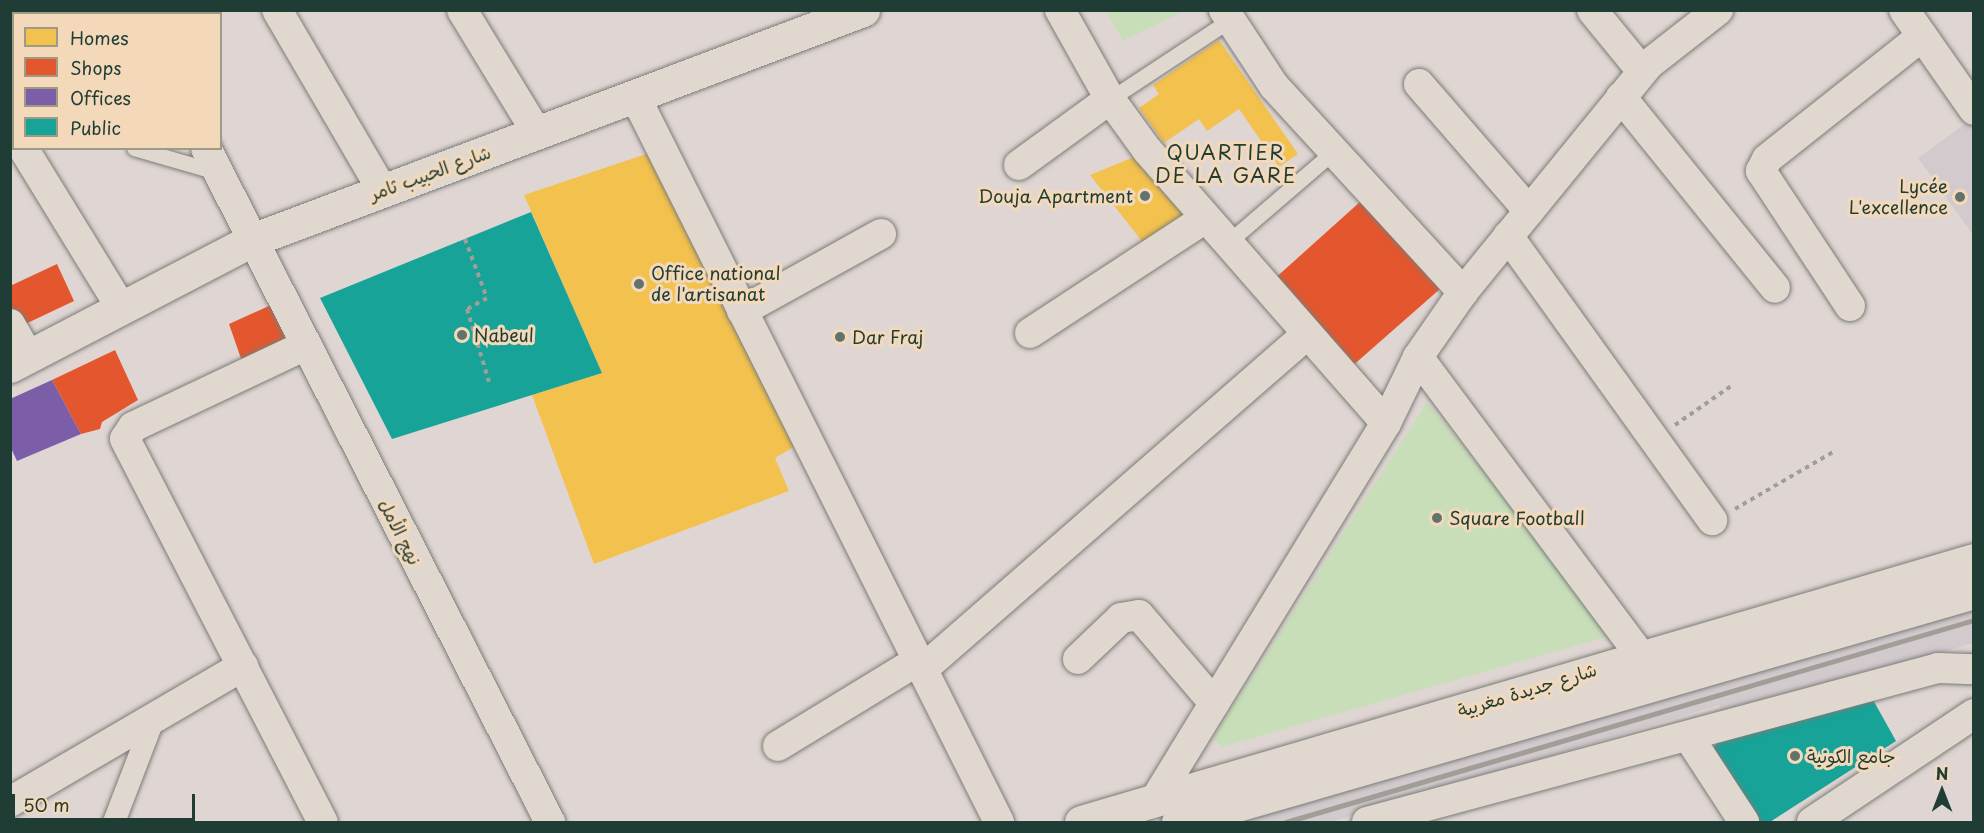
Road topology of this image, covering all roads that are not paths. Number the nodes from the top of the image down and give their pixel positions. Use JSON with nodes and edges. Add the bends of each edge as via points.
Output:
{"nodes":[{"id":1,"x":278,"y":10,"type":"edge"},
{"id":2,"x":462,"y":10,"type":"edge"},
{"id":3,"x":863,"y":10,"type":"edge"},
{"id":4,"x":1060,"y":10,"type":"edge"},
{"id":5,"x":1592,"y":10,"type":"edge"},
{"id":6,"x":1718,"y":10,"type":"edge"},
{"id":7,"x":1904,"y":10,"type":"edge"},
{"id":8,"x":1227,"y":15,"type":"edge"},
{"id":9,"x":1922,"y":36,"type":"junction"},
{"id":10,"x":1642,"y":72,"type":"junction"},
{"id":11,"x":1965,"y":81,"type":"edge"},
{"id":12,"x":1419,"y":84,"type":"dead end"},
{"id":13,"x":636,"y":98,"type":"junction"},
{"id":14,"x":1621,"y":98,"type":"junction"},
{"id":15,"x":1110,"y":99,"type":"junction"},
{"id":16,"x":1974,"y":110,"type":"edge"},
{"id":17,"x":537,"y":133,"type":"junction"},
{"id":18,"x":24,"y":150,"type":"edge"},
{"id":19,"x":147,"y":150,"type":"edge"},
{"id":20,"x":1334,"y":151,"type":"junction"},
{"id":21,"x":211,"y":160,"type":"edge"},
{"id":22,"x":1019,"y":165,"type":"dead end"},
{"id":23,"x":382,"y":190,"type":"junction"},
{"id":24,"x":1529,"y":211,"type":"junction"},
{"id":25,"x":1206,"y":219,"type":"junction"},
{"id":26,"x":881,"y":234,"type":"dead end"},
{"id":27,"x":1508,"y":236,"type":"junction"},
{"id":28,"x":252,"y":240,"type":"junction"},
{"id":29,"x":1226,"y":244,"type":"junction"},
{"id":30,"x":1775,"y":288,"type":"dead end"},
{"id":31,"x":1463,"y":292,"type":"junction"},
{"id":32,"x":1850,"y":306,"type":"dead end"},
{"id":33,"x":121,"y":307,"type":"junction"},
{"id":34,"x":742,"y":312,"type":"junction"},
{"id":35,"x":10,"y":324,"type":"edge"},
{"id":36,"x":1030,"y":333,"type":"dead end"},
{"id":37,"x":1305,"y":336,"type":"junction"},
{"id":38,"x":304,"y":346,"type":"junction"},
{"id":39,"x":1418,"y":357,"type":"junction"},
{"id":40,"x":20,"y":362,"type":"edge"},
{"id":41,"x":1386,"y":423,"type":"junction"},
{"id":42,"x":1712,"y":520,"type":"road end"},
{"id":43,"x":1974,"y":560,"type":"edge"},
{"id":44,"x":1974,"y":592,"type":"edge"},
{"id":45,"x":1078,"y":659,"type":"dead end"},
{"id":46,"x":920,"y":665,"type":"junction"},
{"id":47,"x":243,"y":666,"type":"junction"},
{"id":48,"x":1651,"y":668,"type":"junction"},
{"id":49,"x":1974,"y":669,"type":"edge"},
{"id":50,"x":1214,"y":703,"type":"junction"},
{"id":51,"x":1974,"y":714,"type":"edge"},
{"id":52,"x":154,"y":718,"type":"junction"},
{"id":53,"x":1688,"y":736,"type":"junction"},
{"id":54,"x":778,"y":746,"type":"dead end"},
{"id":55,"x":10,"y":802,"type":"edge"},
{"id":56,"x":1166,"y":811,"type":"edge"},
{"id":57,"x":1411,"y":816,"type":"edge"},
{"id":58,"x":114,"y":822,"type":"edge"},
{"id":59,"x":323,"y":822,"type":"edge"},
{"id":60,"x":550,"y":822,"type":"edge"},
{"id":61,"x":999,"y":822,"type":"edge"},
{"id":62,"x":1081,"y":822,"type":"edge"},
{"id":63,"x":1367,"y":822,"type":"edge"},
{"id":64,"x":1744,"y":822,"type":"edge"},
{"id":65,"x":1812,"y":822,"type":"edge"}],
"edges":[{"from":1,"to":23,"type":"street"},
{"from":2,"to":17,"type":"street"},
{"from":3,"to":13,"type":"main road","name":"شارع الحبيب ثامر"},
{"from":4,"to":15,"type":"street"},
{"from":5,"to":10,"type":"street"},
{"from":6,"to":10,"type":"street"},
{"from":7,"to":9,"type":"street"},
{"from":8,"to":15,"type":"lane"},
{"from":8,"to":20,"type":"street","via":[[1265,76]]},
{"from":9,"to":11,"type":"street"},
{"from":9,"to":32,"type":"street","via":[[1763,164],[1762,179]]},
{"from":10,"to":14,"type":"street"},
{"from":11,"to":16,"type":"street"},
{"from":12,"to":24,"type":"street"},
{"from":13,"to":17,"type":"main road","name":"شارع الحبيب ثامر"},
{"from":13,"to":34,"type":"street"},
{"from":14,"to":24,"type":"street"},
{"from":14,"to":30,"type":"street"},
{"from":15,"to":22,"type":"street"},
{"from":15,"to":25,"type":"street"},
{"from":17,"to":23,"type":"main road","name":"شارع الحبيب ثامر"},
{"from":18,"to":33,"type":"street"},
{"from":19,"to":21,"type":"lane"},
{"from":20,"to":29,"type":"lane"},
{"from":20,"to":31,"type":"street"},
{"from":21,"to":28,"type":"street","name":"نهج الأمل"},
{"from":23,"to":28,"type":"main road","name":"شارع الحبيب ثامر"},
{"from":24,"to":27,"type":"street"},
{"from":25,"to":29,"type":"street"},
{"from":25,"to":36,"type":"street"},
{"from":26,"to":34,"type":"street"},
{"from":27,"to":31,"type":"street"},
{"from":27,"to":42,"type":"street"},
{"from":28,"to":33,"type":"main road","name":"شارع الحبيب ثامر"},
{"from":28,"to":38,"type":"street","name":"نهج الأمل"},
{"from":29,"to":37,"type":"street"},
{"from":31,"to":39,"type":"street"},
{"from":33,"to":40,"type":"main road","name":"شارع الحبيب ثامر"},
{"from":34,"to":46,"type":"street"},
{"from":35,"to":40,"type":"street"},
{"from":37,"to":41,"type":"street"},
{"from":37,"to":46,"type":"street"},
{"from":38,"to":47,"type":"street","via":[[133,427],[125,439]]},
{"from":38,"to":60,"type":"street","name":"نهج الأمل"},
{"from":39,"to":41,"type":"street"},
{"from":39,"to":48,"type":"street"},
{"from":41,"to":50,"type":"street"},
{"from":43,"to":48,"type":"main road","name":"شارع جديدة مغربية"},
{"from":44,"to":48,"type":"main road","name":"شارع جديدة مغربية"},
{"from":45,"to":50,"type":"street","via":[[1121,618],[1139,615]]},
{"from":46,"to":54,"type":"street"},
{"from":46,"to":61,"type":"street"},
{"from":47,"to":52,"type":"street"},
{"from":47,"to":59,"type":"street"},
{"from":48,"to":56,"type":"main road","name":"شارع جديدة مغربية"},
{"from":49,"to":53,"type":"street","via":[[1938,668]]},
{"from":50,"to":56,"type":"street"},
{"from":51,"to":65,"type":"street"},
{"from":52,"to":55,"type":"street"},
{"from":52,"to":58,"type":"street"},
{"from":53,"to":57,"type":"street"},
{"from":53,"to":64,"type":"street"},
{"from":56,"to":62,"type":"main road","name":"شارع جديدة مغربية"},
{"from":57,"to":63,"type":"street"}]}
